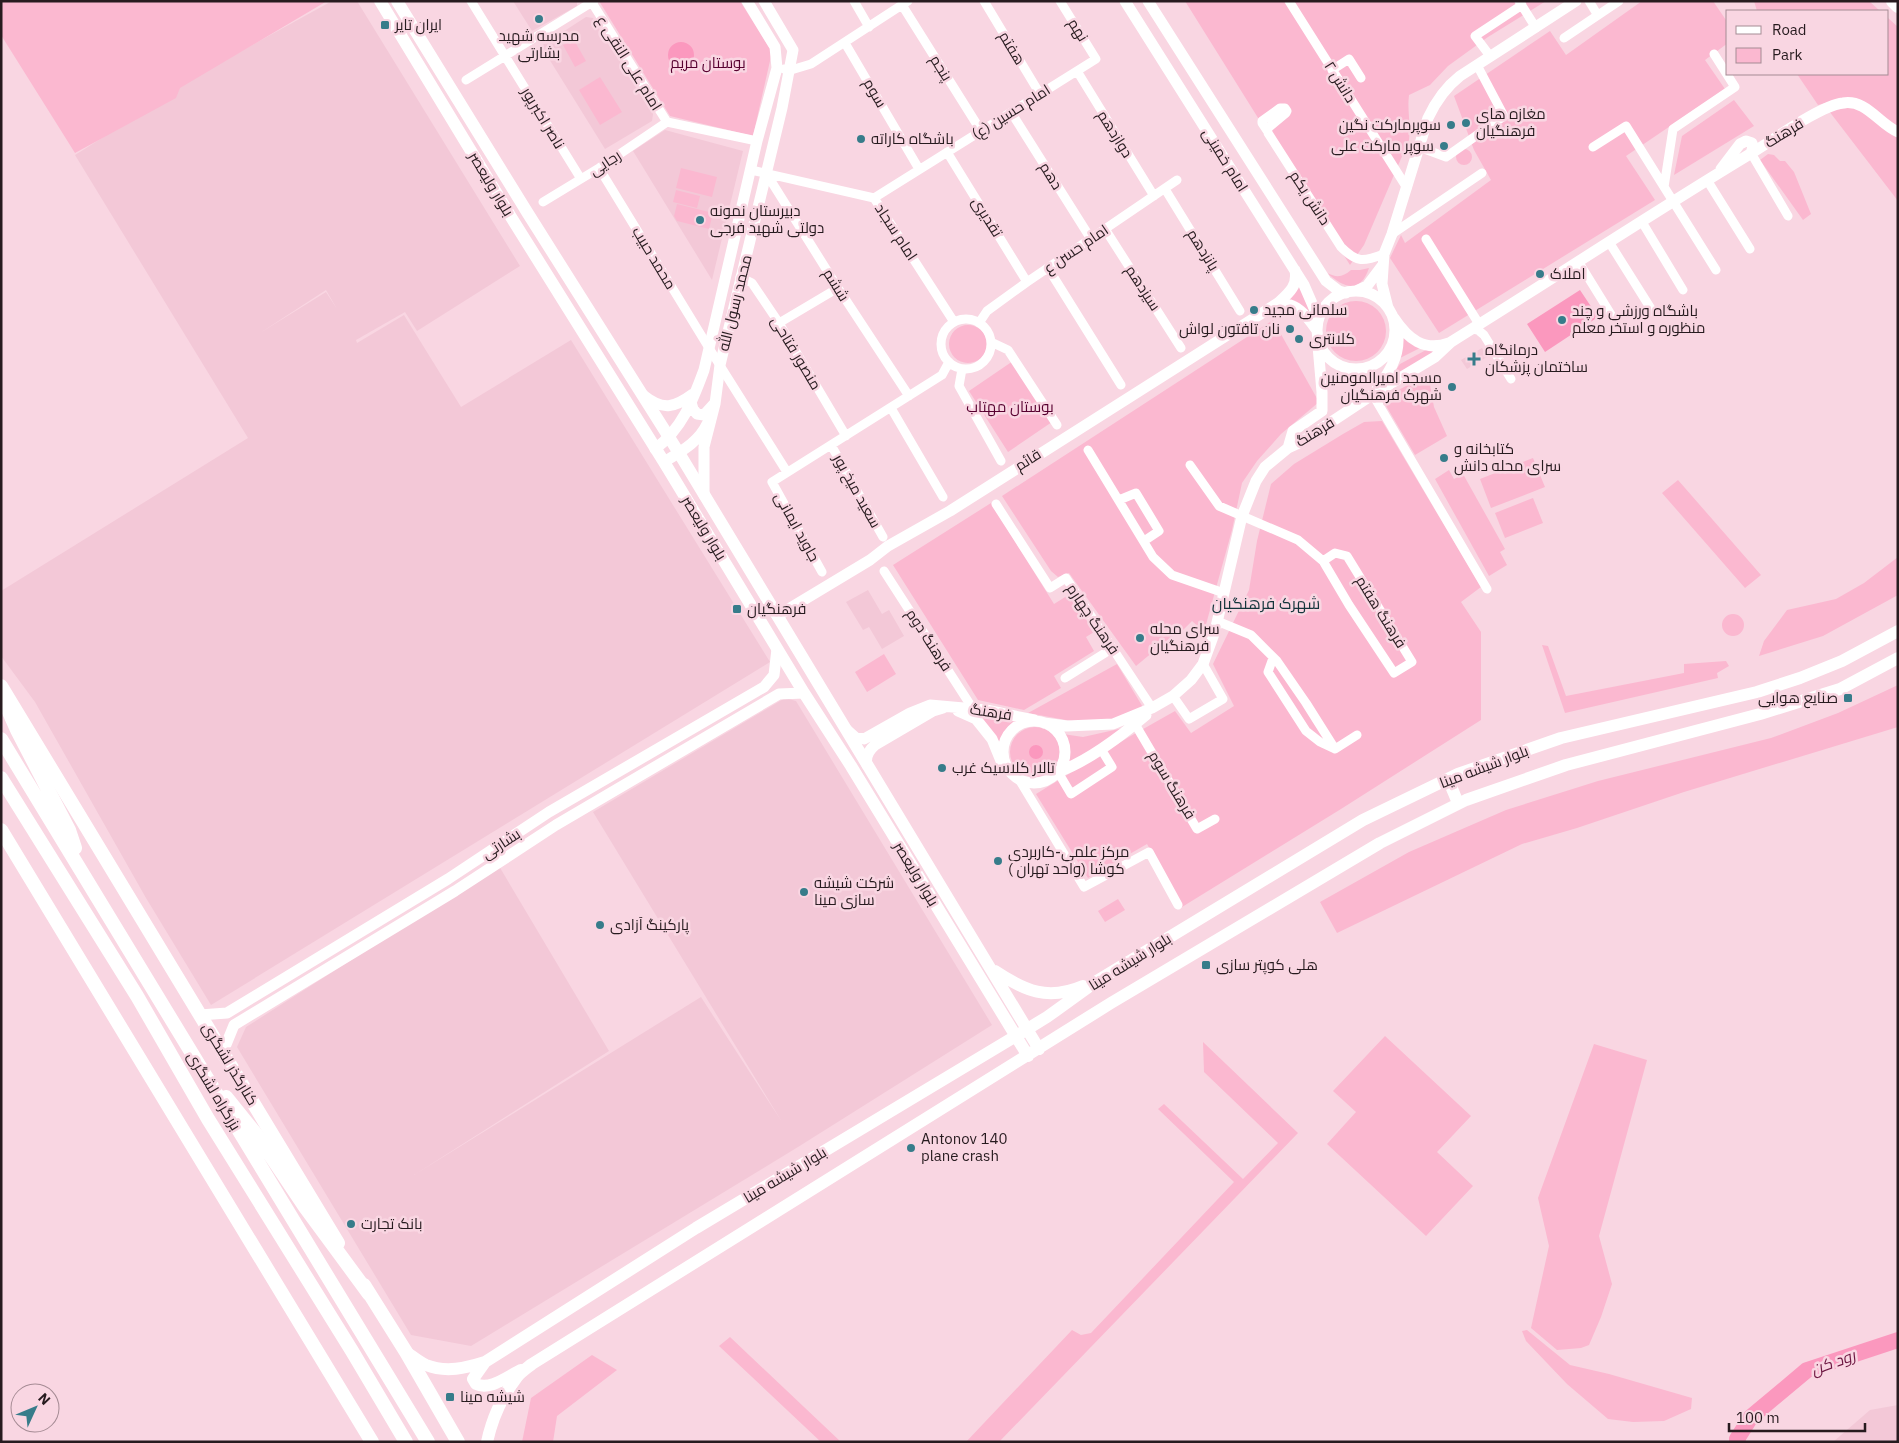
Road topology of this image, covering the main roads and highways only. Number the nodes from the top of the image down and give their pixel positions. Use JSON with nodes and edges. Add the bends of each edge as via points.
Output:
{"nodes":[{"id":1,"x":380,"y":1,"type":"edge"},
{"id":2,"x":397,"y":1,"type":"edge"},
{"id":3,"x":1892,"y":1,"type":"edge"},
{"id":4,"x":1898,"y":6,"type":"edge"},
{"id":5,"x":1898,"y":630,"type":"edge"},
{"id":6,"x":1898,"y":658,"type":"edge"},
{"id":7,"x":1,"y":686,"type":"edge"},
{"id":8,"x":1,"y":694,"type":"edge"},
{"id":9,"x":851,"y":737,"type":"junction"},
{"id":10,"x":1,"y":739,"type":"edge"},
{"id":11,"x":836,"y":744,"type":"junction"},
{"id":12,"x":867,"y":765,"type":"junction"},
{"id":13,"x":854,"y":772,"type":"junction"},
{"id":14,"x":1,"y":778,"type":"edge"},
{"id":15,"x":1448,"y":779,"type":"junction"},
{"id":16,"x":1458,"y":803,"type":"junction"},
{"id":17,"x":1,"y":830,"type":"edge"},
{"id":18,"x":86,"y":877,"type":"junction"},
{"id":19,"x":991,"y":968,"type":"junction"},
{"id":20,"x":1097,"y":981,"type":"junction"},
{"id":21,"x":1027,"y":1029,"type":"junction"},
{"id":22,"x":1016,"y":1036,"type":"junction"},
{"id":23,"x":1039,"y":1049,"type":"junction"},
{"id":24,"x":1028,"y":1056,"type":"junction"},
{"id":25,"x":195,"y":1059,"type":"junction"},
{"id":26,"x":369,"y":1294,"type":"junction"},
{"id":27,"x":406,"y":1352,"type":"junction"},
{"id":28,"x":485,"y":1362,"type":"junction"},
{"id":29,"x":532,"y":1364,"type":"junction"},
{"id":30,"x":372,"y":1442,"type":"edge"},
{"id":31,"x":406,"y":1442,"type":"edge"},
{"id":32,"x":428,"y":1442,"type":"edge"},
{"id":33,"x":458,"y":1442,"type":"edge"},
{"id":34,"x":487,"y":1442,"type":"edge"}],
"edges":[{"from":1,"to":11,"type":"main road","name":"بلوار ولیعصر"},
{"from":2,"to":9,"type":"main road","name":"بلوار ولیعصر","via":[[679,453]]},
{"from":3,"to":4,"type":"main road"},
{"from":5,"to":15,"type":"main road","name":"بلوار شیشه مینا","via":[[1842,661],[1800,678],[1757,692],[1561,738]]},
{"from":6,"to":16,"type":"main road","name":"بلوار شیشه مینا","via":[[1840,689],[1760,714],[1566,765]]},
{"from":7,"to":26,"type":"main road","name":"کنارگذر لشگری"},
{"from":8,"to":18,"type":"main road","via":[[69,830]]},
{"from":9,"to":11,"type":"main road","via":[[844,746]]},
{"from":9,"to":12,"type":"main road","name":"بلوار ولیعصر"},
{"from":10,"to":18,"type":"main road","name":"بزرگراه لشگری"},
{"from":11,"to":13,"type":"main road","name":"بلوار ولیعصر"},
{"from":12,"to":13,"type":"main road","via":[[858,764]]},
{"from":12,"to":19,"type":"main road","name":"بلوار ولیعصر"},
{"from":13,"to":22,"type":"main road","name":"بلوار ولیعصر"},
{"from":14,"to":31,"type":"main road","name":"بزرگراه لشگری","via":[[137,996],[208,1119]]},
{"from":15,"to":16,"type":"main road"},
{"from":15,"to":20,"type":"main road","name":"بلوار شیشه مینا","via":[[1363,820]]},
{"from":16,"to":23,"type":"main road","name":"بلوار شیشه مینا","via":[[1380,843]]},
{"from":17,"to":30,"type":"main road"},
{"from":18,"to":25,"type":"main road","name":"بزرگراه لشگری"},
{"from":19,"to":20,"type":"main road","via":[[1026,990],[1040,993],[1058,993]]},
{"from":19,"to":21,"type":"main road","name":"بلوار ولیعصر"},
{"from":20,"to":21,"type":"main road","name":"بلوار شیشه مینا"},
{"from":21,"to":22,"type":"main road","name":"بلوار شیشه مینا"},
{"from":21,"to":23,"type":"main road","name":"بلوار ولیعصر"},
{"from":22,"to":24,"type":"main road","name":"بلوار ولیعصر"},
{"from":22,"to":28,"type":"main road","name":"بلوار شیشه مینا","via":[[696,1228]]},
{"from":23,"to":24,"type":"main road","name":"بلوار شیشه مینا"},
{"from":24,"to":29,"type":"main road","name":"بلوار شیشه مینا"},
{"from":25,"to":26,"type":"main road","via":[[256,1134]]},
{"from":25,"to":32,"type":"main road","name":"بزرگراه لشگری"},
{"from":26,"to":27,"type":"main road","name":"کنارگذر لشگری"},
{"from":27,"to":28,"type":"main road","name":"بلوار شیشه مینا","via":[[427,1365],[451,1369]]},
{"from":27,"to":33,"type":"main road","name":"کنارگذر لشگری"},
{"from":28,"to":29,"type":"main road","via":[[473,1379],[484,1387]]},
{"from":29,"to":34,"type":"main road","name":"بلوار شیشه مینا","via":[[508,1391]]}]}
